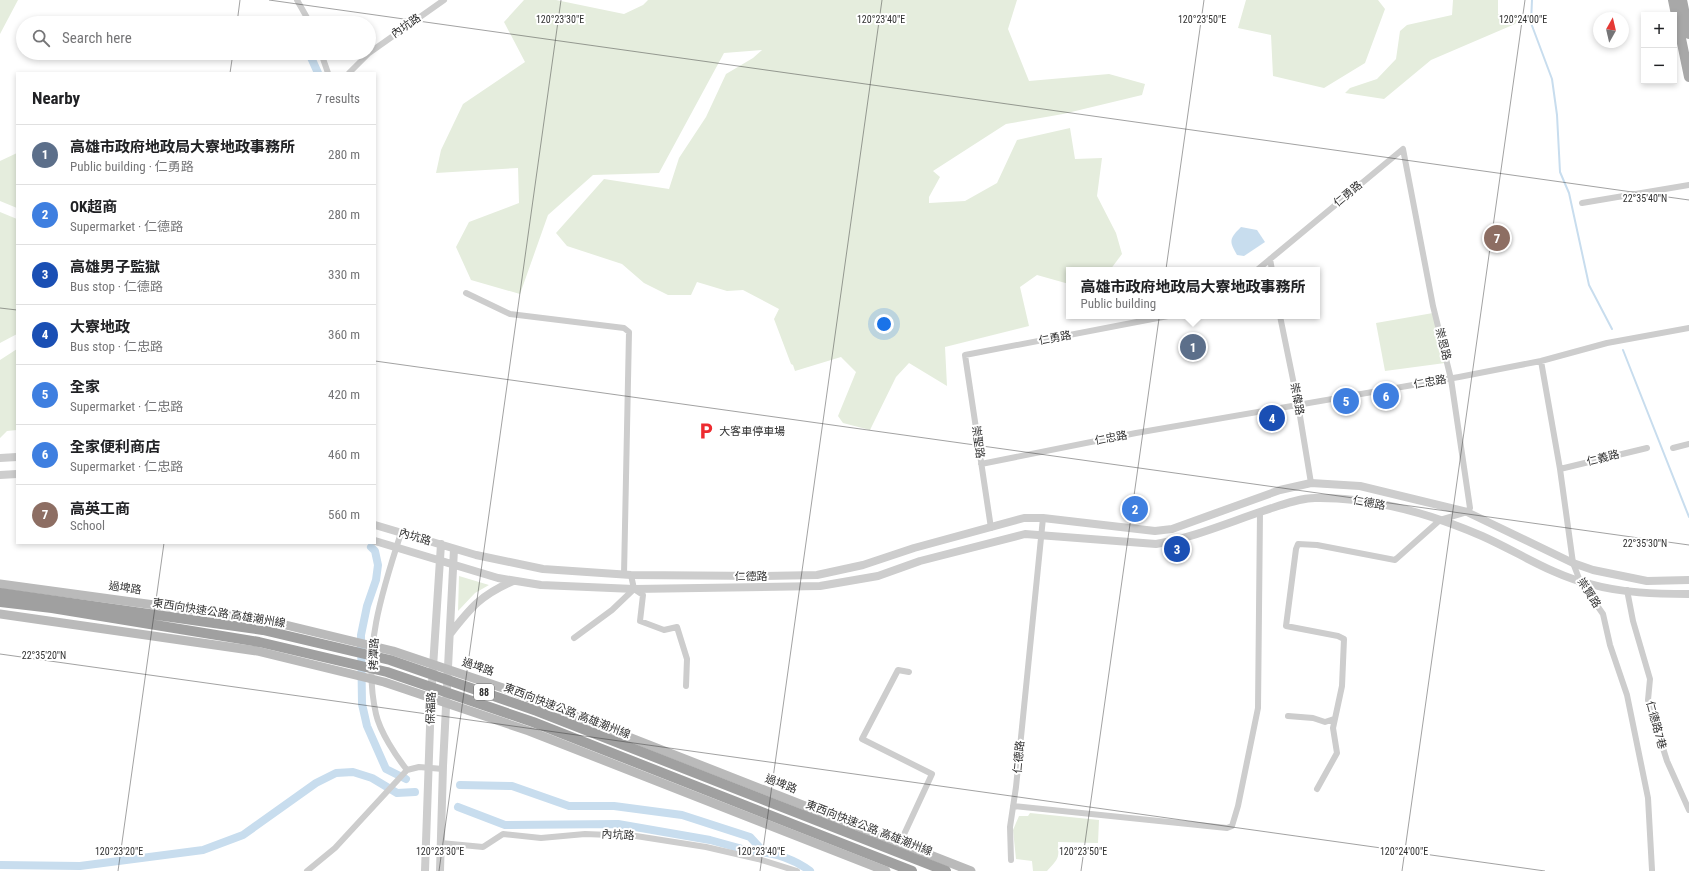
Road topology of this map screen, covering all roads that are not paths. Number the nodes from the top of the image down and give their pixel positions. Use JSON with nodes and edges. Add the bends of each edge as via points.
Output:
{"nodes":[{"id":1,"x":297,"y":0,"type":"edge"},
{"id":2,"x":444,"y":0,"type":"edge"},
{"id":3,"x":1673,"y":0,"type":"edge"},
{"id":4,"x":1682,"y":0,"type":"edge"},
{"id":5,"x":306,"y":16,"type":"edge"},
{"id":6,"x":1689,"y":34,"type":"edge"},
{"id":7,"x":376,"y":48,"type":"edge"},
{"id":8,"x":323,"y":60,"type":"edge"},
{"id":9,"x":362,"y":60,"type":"edge"},
{"id":10,"x":328,"y":72,"type":"edge"},
{"id":11,"x":350,"y":72,"type":"edge"},
{"id":12,"x":1689,"y":77,"type":"edge"},
{"id":13,"x":1403,"y":149,"type":"joint"},
{"id":14,"x":1689,"y":185,"type":"edge"},
{"id":15,"x":1582,"y":203,"type":"dead end"},
{"id":16,"x":1270,"y":259,"type":"junction"},
{"id":17,"x":1261,"y":267,"type":"edge"},
{"id":18,"x":1271,"y":267,"type":"edge"},
{"id":19,"x":466,"y":293,"type":"dead end"},
{"id":20,"x":1153,"y":319,"type":"edge"},
{"id":21,"x":1281,"y":319,"type":"edge"},
{"id":22,"x":1689,"y":328,"type":"edge"},
{"id":23,"x":965,"y":356,"type":"joint"},
{"id":24,"x":1541,"y":361,"type":"junction"},
{"id":25,"x":1451,"y":379,"type":"junction"},
{"id":26,"x":1298,"y":404,"type":"junction"},
{"id":27,"x":1689,"y":444,"type":"edge"},
{"id":28,"x":1646,"y":448,"type":"dead end"},
{"id":29,"x":1673,"y":448,"type":"dead end"},
{"id":30,"x":16,"y":457,"type":"edge"},
{"id":31,"x":0,"y":458,"type":"edge"},
{"id":32,"x":981,"y":464,"type":"junction"},
{"id":33,"x":1560,"y":469,"type":"junction"},
{"id":34,"x":16,"y":474,"type":"edge"},
{"id":35,"x":0,"y":475,"type":"edge"},
{"id":36,"x":1310,"y":483,"type":"junction"},
{"id":37,"x":1260,"y":512,"type":"junction"},
{"id":38,"x":1467,"y":512,"type":"junction"},
{"id":39,"x":1043,"y":518,"type":"junction"},
{"id":40,"x":1440,"y":520,"type":"junction"},
{"id":41,"x":376,"y":525,"type":"edge"},
{"id":42,"x":990,"y":528,"type":"junction"},
{"id":43,"x":401,"y":533,"type":"junction"},
{"id":44,"x":1041,"y":534,"type":"junction"},
{"id":45,"x":376,"y":541,"type":"edge"},
{"id":46,"x":441,"y":544,"type":"junction"},
{"id":47,"x":396,"y":548,"type":"junction"},
{"id":48,"x":454,"y":549,"type":"junction"},
{"id":49,"x":440,"y":561,"type":"junction"},
{"id":50,"x":1573,"y":563,"type":"junction"},
{"id":51,"x":453,"y":565,"type":"junction"},
{"id":52,"x":628,"y":575,"type":"junction"},
{"id":53,"x":513,"y":580,"type":"junction"},
{"id":54,"x":1689,"y":580,"type":"edge"},
{"id":55,"x":1580,"y":581,"type":"junction"},
{"id":56,"x":0,"y":584,"type":"edge"},
{"id":57,"x":634,"y":589,"type":"junction"},
{"id":58,"x":1627,"y":590,"type":"junction"},
{"id":59,"x":0,"y":593,"type":"edge"},
{"id":60,"x":1689,"y":594,"type":"edge"},
{"id":61,"x":0,"y":602,"type":"edge"},
{"id":62,"x":0,"y":614,"type":"edge"},
{"id":63,"x":450,"y":634,"type":"junction"},
{"id":64,"x":574,"y":638,"type":"dead end"},
{"id":65,"x":370,"y":646,"type":"junction"},
{"id":66,"x":433,"y":664,"type":"junction"},
{"id":67,"x":448,"y":669,"type":"junction"},
{"id":68,"x":909,"y":672,"type":"dead end"},
{"id":69,"x":371,"y":679,"type":"junction"},
{"id":70,"x":686,"y":686,"type":"dead end"},
{"id":71,"x":431,"y":698,"type":"junction"},
{"id":72,"x":446,"y":703,"type":"junction"},
{"id":73,"x":1288,"y":716,"type":"dead end"},
{"id":74,"x":1334,"y":719,"type":"junction"},
{"id":75,"x":429,"y":768,"type":"junction"},
{"id":76,"x":443,"y":769,"type":"junction"},
{"id":77,"x":406,"y":771,"type":"junction"},
{"id":78,"x":1317,"y":789,"type":"dead end"},
{"id":79,"x":1013,"y":806,"type":"junction"},
{"id":80,"x":1689,"y":810,"type":"edge"},
{"id":81,"x":441,"y":843,"type":"junction"},
{"id":82,"x":900,"y":843,"type":"junction"},
{"id":83,"x":1011,"y":860,"type":"dead end"},
{"id":84,"x":1652,"y":870,"type":"dead end"},
{"id":85,"x":307,"y":871,"type":"edge"},
{"id":86,"x":425,"y":871,"type":"edge"},
{"id":87,"x":440,"y":871,"type":"edge"},
{"id":88,"x":796,"y":871,"type":"edge"},
{"id":89,"x":886,"y":871,"type":"edge"},
{"id":90,"x":912,"y":871,"type":"edge"},
{"id":91,"x":946,"y":871,"type":"edge"},
{"id":92,"x":971,"y":871,"type":"edge"}],
"edges":[{"from":1,"to":5,"type":"street"},
{"from":2,"to":7,"type":"street","name":"內坑路"},
{"from":3,"to":12,"type":"main road"},
{"from":4,"to":6,"type":"main road"},
{"from":8,"to":10,"type":"street"},
{"from":9,"to":11,"type":"street","name":"內坑路"},
{"from":13,"to":16,"type":"street","name":"仁勇路"},
{"from":13,"to":25,"type":"street","name":"崇恩路","via":[[1433,306]]},
{"from":14,"to":15,"type":"street"},
{"from":16,"to":17,"type":"street","name":"仁勇路"},
{"from":16,"to":18,"type":"street"},
{"from":19,"to":52,"type":"street","via":[[510,314],[624,328],[629,332]]},
{"from":20,"to":23,"type":"street","name":"仁勇路"},
{"from":21,"to":26,"type":"street","name":"崇偉路"},
{"from":22,"to":24,"type":"street","name":"仁忠路","via":[[1607,343]]},
{"from":23,"to":32,"type":"street","name":"崇聖路"},
{"from":24,"to":25,"type":"street","name":"仁忠路"},
{"from":24,"to":33,"type":"street","name":"崇賢路"},
{"from":25,"to":26,"type":"street","name":"仁忠路"},
{"from":25,"to":38,"type":"street","name":"崇恩路","via":[[1470,508]]},
{"from":26,"to":32,"type":"street","name":"仁忠路"},
{"from":26,"to":36,"type":"street","name":"崇偉路"},
{"from":27,"to":29,"type":"street"},
{"from":28,"to":33,"type":"street","name":"仁義路"},
{"from":30,"to":31,"type":"street"},
{"from":32,"to":42,"type":"street","name":"崇聖路"},
{"from":33,"to":50,"type":"street","name":"崇賢路"},
{"from":34,"to":35,"type":"street"},
{"from":36,"to":38,"type":"street","name":"仁德路","via":[[1360,486]]},
{"from":36,"to":39,"type":"street","name":"仁德路","via":[[1280,490],[1172,528],[1154,531]]},
{"from":37,"to":40,"type":"street","name":"仁德路","via":[[1314,498],[1360,500]]},
{"from":37,"to":44,"type":"street","name":"仁德路","via":[[1175,541],[1156,544]]},
{"from":37,"to":79,"type":"street","via":[[1258,708],[1232,826],[1227,828]]},
{"from":38,"to":40,"type":"street"},
{"from":38,"to":50,"type":"street","name":"仁德路"},
{"from":39,"to":42,"type":"street","name":"仁德路","via":[[1024,518]]},
{"from":39,"to":44,"type":"street","name":"仁德路"},
{"from":40,"to":55,"type":"street","name":"仁德路"},
{"from":40,"to":74,"type":"street","via":[[1395,560],[1318,545],[1298,544],[1286,626],[1338,636],[1344,640],[1342,686]]},
{"from":41,"to":43,"type":"street","name":"內坑路"},
{"from":42,"to":52,"type":"street","name":"仁德路","via":[[914,548],[863,565],[817,574]]},
{"from":43,"to":46,"type":"street","name":"內坑路"},
{"from":43,"to":47,"type":"street","name":"拷潭路"},
{"from":44,"to":57,"type":"street","name":"仁德路","via":[[1025,534],[920,561],[878,576],[820,586]]},
{"from":44,"to":79,"type":"street","name":"仁德路"},
{"from":45,"to":47,"type":"street","name":"內坑路"},
{"from":46,"to":48,"type":"street","name":"內坑路"},
{"from":46,"to":49,"type":"street","name":"保福路"},
{"from":47,"to":49,"type":"street","name":"內坑路"},
{"from":47,"to":65,"type":"street","name":"拷潭路"},
{"from":48,"to":51,"type":"street","name":"保福路"},
{"from":48,"to":52,"type":"street","name":"仁德路","via":[[543,569]]},
{"from":49,"to":51,"type":"street","name":"內坑路"},
{"from":49,"to":66,"type":"street","name":"保福路"},
{"from":50,"to":54,"type":"street","name":"仁德路","via":[[1593,570],[1647,581]]},
{"from":50,"to":55,"type":"street","name":"崇賢路"},
{"from":51,"to":53,"type":"street","name":"仁德路"},
{"from":51,"to":63,"type":"street","name":"保福路"},
{"from":52,"to":57,"type":"street"},
{"from":53,"to":57,"type":"street","name":"仁德路","via":[[542,585]]},
{"from":53,"to":63,"type":"street","via":[[486,594]]},
{"from":55,"to":58,"type":"street","name":"仁德路"},
{"from":55,"to":84,"type":"street","name":"崇賢路","via":[[1603,614],[1610,645],[1627,695],[1648,798]]},
{"from":56,"to":65,"type":"main road","name":"過埤路","via":[[265,620]]},
{"from":57,"to":64,"type":"street","via":[[612,610]]},
{"from":57,"to":70,"type":"street","via":[[642,595],[640,621],[664,630],[677,627],[687,659]]},
{"from":58,"to":60,"type":"street","name":"仁德路"},
{"from":58,"to":80,"type":"street","name":"仁德路7巷","via":[[1650,679],[1648,700],[1666,761]]},
{"from":59,"to":91,"type":"highway","name":"東西向快速公路 高雄潮州線","number":"88","bridge":true,"via":[[263,630],[390,660],[538,711]]},
{"from":61,"to":90,"type":"highway","name":"東西向快速公路 高雄潮州線","number":"88","bridge":true,"via":[[259,642],[387,672],[533,722]]},
{"from":62,"to":69,"type":"main road","via":[[257,651]]},
{"from":63,"to":67,"type":"street","name":"保福路"},
{"from":65,"to":66,"type":"main road","name":"過埤路"},
{"from":65,"to":69,"type":"street","name":"拷潭路"},
{"from":66,"to":67,"type":"main road","name":"過埤路"},
{"from":66,"to":71,"type":"street","name":"保福路"},
{"from":67,"to":72,"type":"street","name":"保福路"},
{"from":67,"to":82,"type":"main road","name":"過埤路","via":[[506,689]]},
{"from":68,"to":82,"type":"street","via":[[898,670],[862,739],[932,774]]},
{"from":69,"to":71,"type":"main road"},
{"from":69,"to":77,"type":"street","name":"拷潭路","via":[[376,716]]},
{"from":71,"to":72,"type":"main road"},
{"from":71,"to":75,"type":"street","name":"保福路"},
{"from":72,"to":76,"type":"street","name":"保福路"},
{"from":72,"to":89,"type":"main road","via":[[529,731]]},
{"from":73,"to":74,"type":"street","via":[[1313,718],[1325,722]]},
{"from":74,"to":78,"type":"street","via":[[1337,753]]},
{"from":75,"to":76,"type":"street"},
{"from":75,"to":77,"type":"street","via":[[419,767]]},
{"from":75,"to":86,"type":"street","name":"保福路"},
{"from":76,"to":81,"type":"street","name":"保福路"},
{"from":77,"to":85,"type":"street","via":[[335,848]]},
{"from":79,"to":83,"type":"street","name":"仁德路","via":[[1010,827]]},
{"from":81,"to":87,"type":"street","name":"保福路"},
{"from":81,"to":88,"type":"street","name":"內坑路","via":[[483,847],[503,834],[541,838],[585,834],[636,836],[706,847]]},
{"from":82,"to":92,"type":"main road","name":"過埤路"}]}
